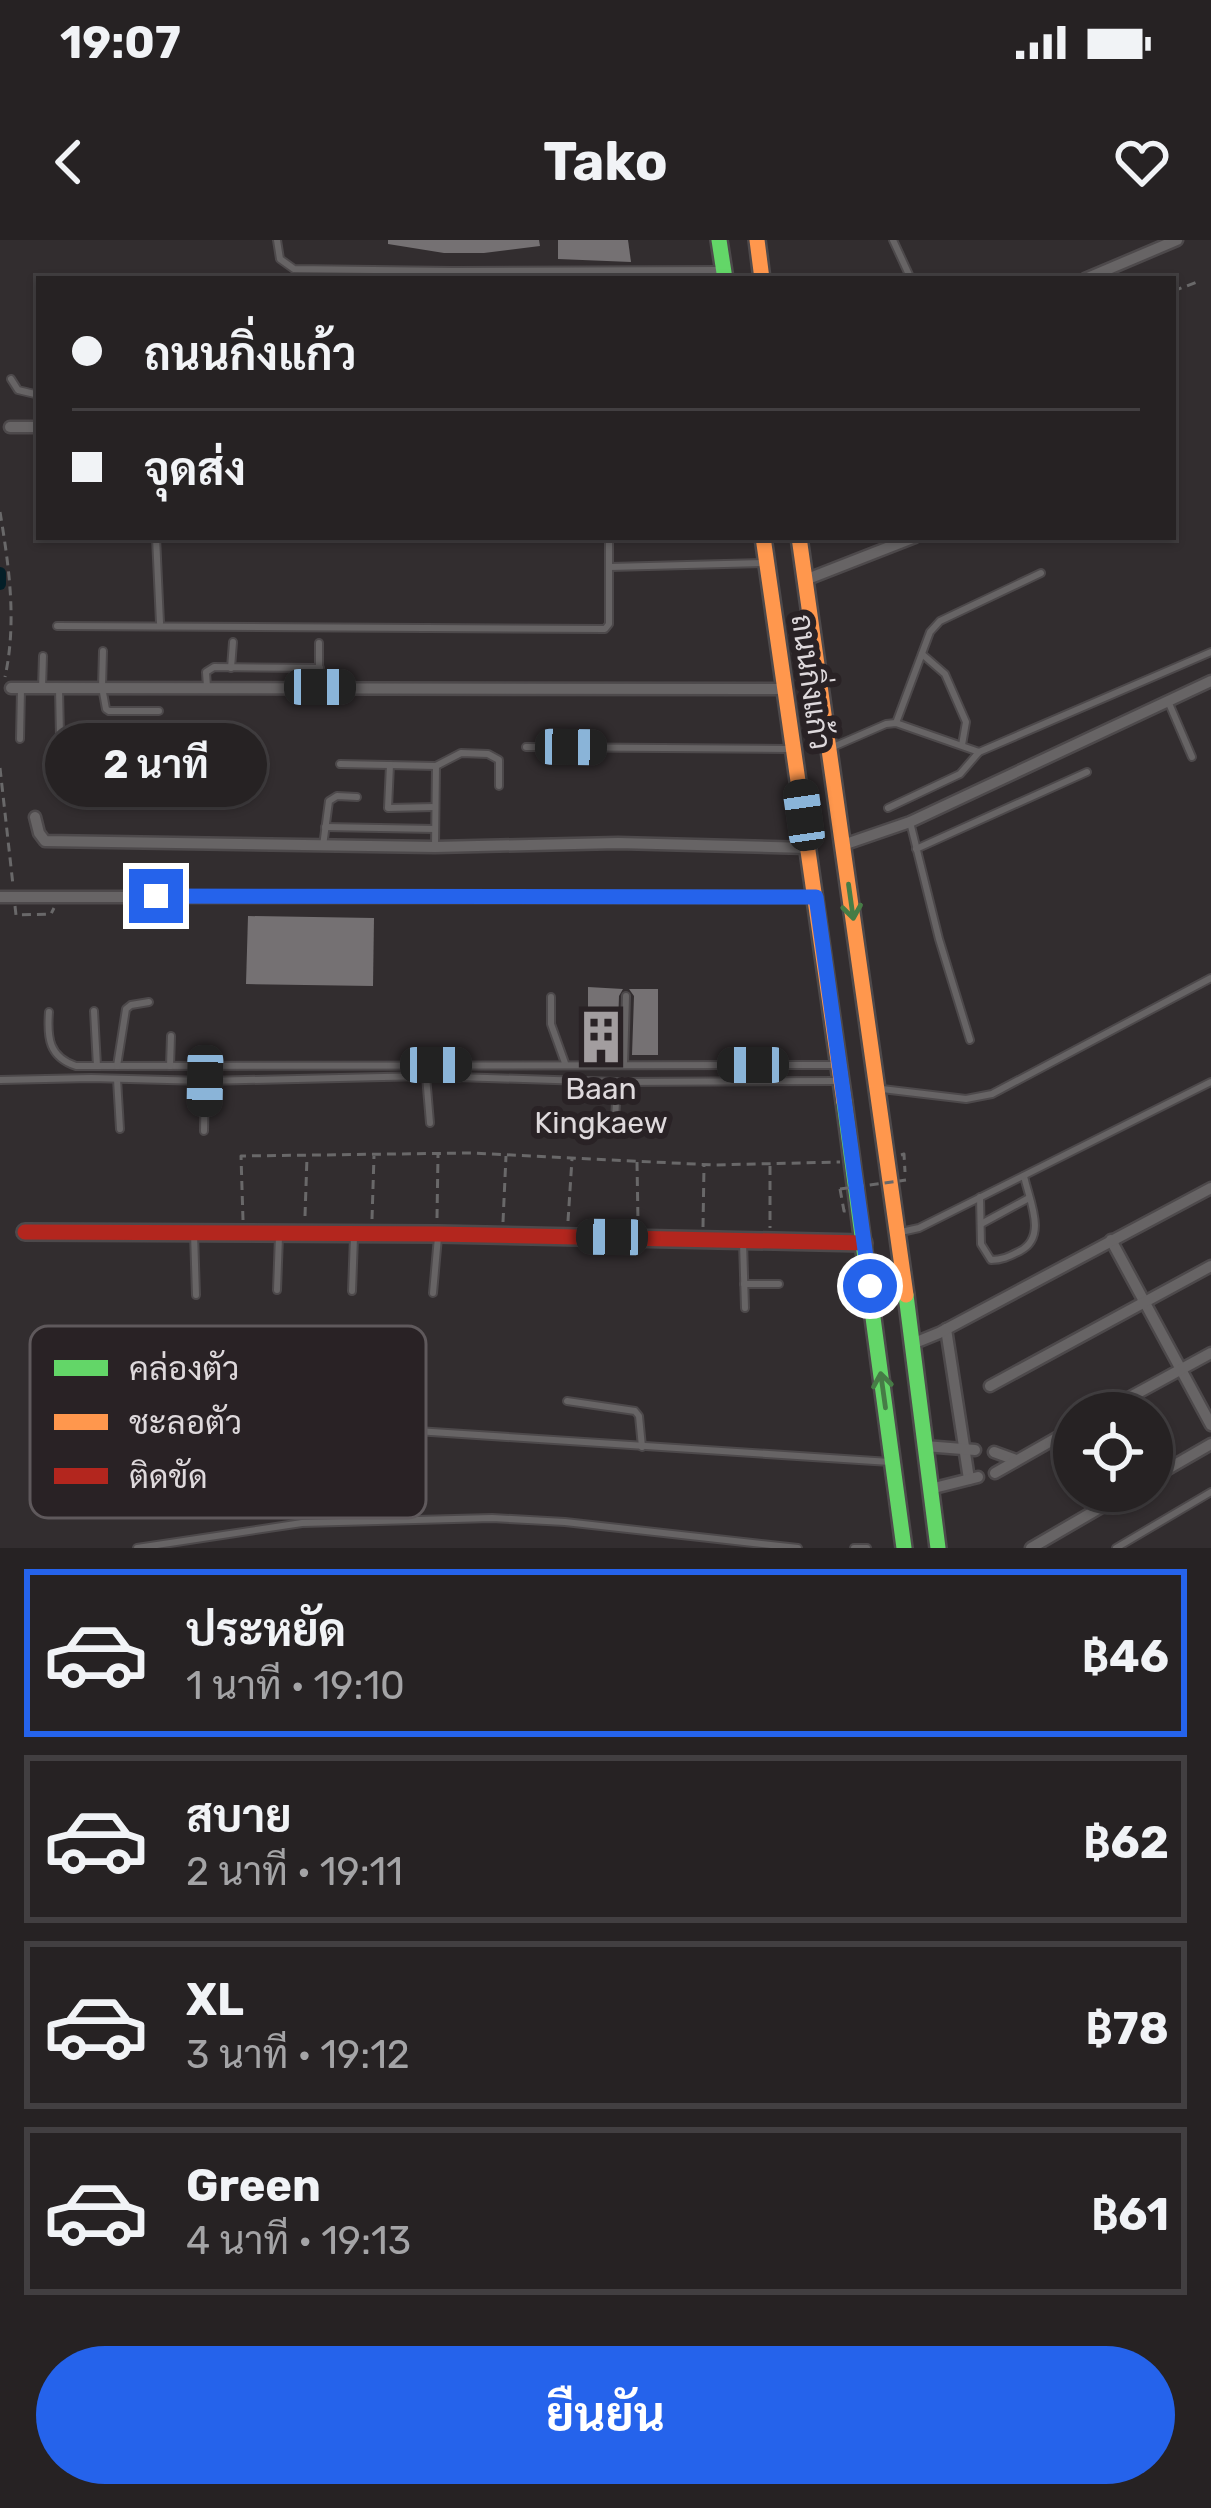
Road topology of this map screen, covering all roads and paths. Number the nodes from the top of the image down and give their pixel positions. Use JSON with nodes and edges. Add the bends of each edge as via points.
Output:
{"nodes":[{"id":1,"x":277,"y":240,"type":"edge"},
{"id":2,"x":719,"y":240,"type":"edge"},
{"id":3,"x":757,"y":240,"type":"edge"},
{"id":4,"x":893,"y":240,"type":"edge"},
{"id":5,"x":1177,"y":240,"type":"edge"},
{"id":6,"x":724,"y":274,"type":"edge"},
{"id":7,"x":762,"y":276,"type":"edge"},
{"id":8,"x":910,"y":276,"type":"edge"},
{"id":9,"x":1092,"y":276,"type":"edge"},
{"id":10,"x":1200,"y":281,"type":"dead end"},
{"id":11,"x":1176,"y":290,"type":"edge"},
{"id":12,"x":11,"y":379,"type":"dead end"},
{"id":13,"x":36,"y":394,"type":"edge"},
{"id":14,"x":10,"y":427,"type":"dead end"},
{"id":15,"x":36,"y":428,"type":"edge"},
{"id":16,"x":0,"y":512,"type":"edge"},
{"id":17,"x":156,"y":540,"type":"edge"},
{"id":18,"x":610,"y":540,"type":"edge"},
{"id":19,"x":763,"y":540,"type":"edge"},
{"id":20,"x":799,"y":540,"type":"edge"},
{"id":21,"x":907,"y":540,"type":"edge"},
{"id":22,"x":767,"y":563,"type":"junction"},
{"id":23,"x":610,"y":567,"type":"junction"},
{"id":24,"x":1041,"y":573,"type":"dead end"},
{"id":25,"x":806,"y":580,"type":"junction"},
{"id":26,"x":160,"y":624,"type":"junction"},
{"id":27,"x":57,"y":626,"type":"dead end"},
{"id":28,"x":232,"y":642,"type":"dead end"},
{"id":29,"x":320,"y":643,"type":"dead end"},
{"id":30,"x":103,"y":651,"type":"dead end"},
{"id":31,"x":1211,"y":652,"type":"edge"},
{"id":32,"x":922,"y":654,"type":"junction"},
{"id":33,"x":43,"y":656,"type":"dead end"},
{"id":34,"x":231,"y":668,"type":"junction"},
{"id":35,"x":320,"y":668,"type":"junction"},
{"id":36,"x":1211,"y":681,"type":"edge"},
{"id":37,"x":12,"y":684,"type":"junction"},
{"id":38,"x":320,"y":687,"type":"junction"},
{"id":39,"x":42,"y":688,"type":"junction"},
{"id":40,"x":59,"y":688,"type":"junction"},
{"id":41,"x":103,"y":688,"type":"junction"},
{"id":42,"x":207,"y":688,"type":"junction"},
{"id":43,"x":785,"y":689,"type":"junction"},
{"id":44,"x":1168,"y":701,"type":"junction"},
{"id":45,"x":159,"y":711,"type":"dead end"},
{"id":46,"x":896,"y":723,"type":"junction"},
{"id":47,"x":60,"y":737,"type":"dead end"},
{"id":48,"x":20,"y":739,"type":"dead end"},
{"id":49,"x":962,"y":745,"type":"junction"},
{"id":50,"x":526,"y":747,"type":"dead end"},
{"id":51,"x":830,"y":748,"type":"junction"},
{"id":52,"x":794,"y":749,"type":"junction"},
{"id":53,"x":980,"y":752,"type":"junction"},
{"id":54,"x":1192,"y":757,"type":"dead end"},
{"id":55,"x":340,"y":764,"type":"dead end"},
{"id":56,"x":390,"y":765,"type":"junction"},
{"id":57,"x":436,"y":766,"type":"junction"},
{"id":58,"x":0,"y":767,"type":"edge"},
{"id":59,"x":1088,"y":772,"type":"dead end"},
{"id":60,"x":499,"y":786,"type":"dead end"},
{"id":61,"x":357,"y":797,"type":"dead end"},
{"id":62,"x":435,"y":807,"type":"junction"},
{"id":63,"x":888,"y":808,"type":"dead end"},
{"id":64,"x":35,"y":817,"type":"dead end"},
{"id":65,"x":910,"y":822,"type":"junction"},
{"id":66,"x":326,"y":827,"type":"junction"},
{"id":67,"x":435,"y":829,"type":"junction"},
{"id":68,"x":843,"y":845,"type":"junction"},
{"id":69,"x":323,"y":846,"type":"junction"},
{"id":70,"x":435,"y":847,"type":"junction"},
{"id":71,"x":808,"y":848,"type":"junction"},
{"id":72,"x":916,"y":849,"type":"junction"},
{"id":73,"x":61,"y":896,"type":"junction"},
{"id":74,"x":0,"y":897,"type":"edge"},
{"id":75,"x":816,"y":897,"type":"junction"},
{"id":76,"x":1211,"y":978,"type":"edge"},
{"id":77,"x":626,"y":996,"type":"dead end"},
{"id":78,"x":551,"y":997,"type":"dead end"},
{"id":79,"x":149,"y":1002,"type":"dead end"},
{"id":80,"x":94,"y":1010,"type":"dead end"},
{"id":81,"x":49,"y":1012,"type":"dead end"},
{"id":82,"x":171,"y":1036,"type":"dead end"},
{"id":83,"x":970,"y":1040,"type":"dead end"},
{"id":84,"x":565,"y":1065,"type":"junction"},
{"id":85,"x":623,"y":1065,"type":"junction"},
{"id":86,"x":97,"y":1066,"type":"junction"},
{"id":87,"x":117,"y":1066,"type":"junction"},
{"id":88,"x":170,"y":1066,"type":"junction"},
{"id":89,"x":841,"y":1073,"type":"junction"},
{"id":90,"x":426,"y":1076,"type":"junction"},
{"id":91,"x":117,"y":1078,"type":"junction"},
{"id":92,"x":0,"y":1080,"type":"edge"},
{"id":93,"x":205,"y":1081,"type":"junction"},
{"id":94,"x":617,"y":1082,"type":"junction"},
{"id":95,"x":1211,"y":1082,"type":"edge"},
{"id":96,"x":878,"y":1088,"type":"junction"},
{"id":97,"x":615,"y":1121,"type":"dead end"},
{"id":98,"x":430,"y":1123,"type":"dead end"},
{"id":99,"x":120,"y":1129,"type":"dead end"},
{"id":100,"x":204,"y":1131,"type":"dead end"},
{"id":101,"x":374,"y":1154,"type":"junction"},
{"id":102,"x":438,"y":1154,"type":"junction"},
{"id":103,"x":506,"y":1154,"type":"junction"},
{"id":104,"x":308,"y":1155,"type":"junction"},
{"id":105,"x":572,"y":1157,"type":"junction"},
{"id":106,"x":637,"y":1160,"type":"junction"},
{"id":107,"x":854,"y":1162,"type":"junction"},
{"id":108,"x":704,"y":1164,"type":"junction"},
{"id":109,"x":770,"y":1164,"type":"junction"},
{"id":110,"x":1024,"y":1176,"type":"junction"},
{"id":111,"x":906,"y":1180,"type":"dead end"},
{"id":112,"x":1211,"y":1187,"type":"edge"},
{"id":113,"x":840,"y":1190,"type":"dead end"},
{"id":114,"x":980,"y":1198,"type":"junction"},
{"id":115,"x":1029,"y":1198,"type":"junction"},
{"id":116,"x":305,"y":1216,"type":"dead end"},
{"id":117,"x":243,"y":1220,"type":"dead end"},
{"id":118,"x":372,"y":1221,"type":"dead end"},
{"id":119,"x":503,"y":1222,"type":"dead end"},
{"id":120,"x":638,"y":1222,"type":"dead end"},
{"id":121,"x":981,"y":1224,"type":"junction"},
{"id":122,"x":567,"y":1225,"type":"dead end"},
{"id":123,"x":703,"y":1227,"type":"dead end"},
{"id":124,"x":438,"y":1228,"type":"junction"},
{"id":125,"x":770,"y":1228,"type":"dead end"},
{"id":126,"x":25,"y":1232,"type":"dead end"},
{"id":127,"x":194,"y":1232,"type":"junction"},
{"id":128,"x":279,"y":1233,"type":"junction"},
{"id":129,"x":354,"y":1233,"type":"junction"},
{"id":130,"x":898,"y":1233,"type":"junction"},
{"id":131,"x":742,"y":1239,"type":"junction"},
{"id":132,"x":1111,"y":1240,"type":"junction"},
{"id":133,"x":864,"y":1243,"type":"junction"},
{"id":134,"x":1211,"y":1266,"type":"edge"},
{"id":135,"x":744,"y":1284,"type":"junction"},
{"id":136,"x":779,"y":1284,"type":"dead end"},
{"id":137,"x":277,"y":1290,"type":"dead end"},
{"id":138,"x":352,"y":1291,"type":"dead end"},
{"id":139,"x":433,"y":1293,"type":"dead end"},
{"id":140,"x":196,"y":1295,"type":"dead end"},
{"id":141,"x":1145,"y":1301,"type":"junction"},
{"id":142,"x":745,"y":1309,"type":"dead end"},
{"id":143,"x":946,"y":1329,"type":"junction"},
{"id":144,"x":912,"y":1344,"type":"junction"},
{"id":145,"x":1211,"y":1353,"type":"edge"},
{"id":146,"x":1181,"y":1369,"type":"junction"},
{"id":147,"x":990,"y":1386,"type":"dead end"},
{"id":148,"x":1139,"y":1392,"type":"edge"},
{"id":149,"x":567,"y":1401,"type":"dead end"},
{"id":150,"x":1211,"y":1425,"type":"edge"},
{"id":151,"x":426,"y":1431,"type":"edge"},
{"id":152,"x":1053,"y":1440,"type":"edge"},
{"id":153,"x":1211,"y":1444,"type":"edge"},
{"id":154,"x":925,"y":1446,"type":"junction"},
{"id":155,"x":642,"y":1448,"type":"junction"},
{"id":156,"x":971,"y":1450,"type":"junction"},
{"id":157,"x":994,"y":1452,"type":"dead end"},
{"id":158,"x":1016,"y":1460,"type":"junction"},
{"id":159,"x":893,"y":1463,"type":"junction"},
{"id":160,"x":1173,"y":1466,"type":"edge"},
{"id":161,"x":995,"y":1473,"type":"dead end"},
{"id":162,"x":930,"y":1489,"type":"junction"},
{"id":163,"x":1211,"y":1492,"type":"edge"},
{"id":164,"x":1093,"y":1512,"type":"edge"},
{"id":165,"x":137,"y":1548,"type":"edge"},
{"id":166,"x":798,"y":1548,"type":"edge"},
{"id":167,"x":854,"y":1548,"type":"edge"},
{"id":168,"x":866,"y":1548,"type":"edge"},
{"id":169,"x":904,"y":1548,"type":"edge"},
{"id":170,"x":938,"y":1548,"type":"edge"},
{"id":171,"x":1030,"y":1548,"type":"edge"},
{"id":172,"x":1116,"y":1548,"type":"edge"}],
"edges":[{"from":1,"to":6,"type":"lane","via":[[280,259],[294,269]]},
{"from":2,"to":6,"type":"main road"},
{"from":3,"to":7,"type":"main road"},
{"from":4,"to":8,"type":"lane"},
{"from":5,"to":9,"type":"street"},
{"from":10,"to":11,"type":"path"},
{"from":12,"to":13,"type":"lane"},
{"from":14,"to":15,"type":"street"},
{"from":16,"to":37,"type":"path"},
{"from":17,"to":26,"type":"lane"},
{"from":18,"to":23,"type":"lane"},
{"from":19,"to":22,"type":"main road","name":"ถนนกิ่งแก้ว"},
{"from":20,"to":25,"type":"main road","name":"ถนนกิ่งแก้ว"},
{"from":21,"to":25,"type":"street"},
{"from":22,"to":23,"type":"lane"},
{"from":22,"to":43,"type":"main road","name":"ถนนกิ่งแก้ว"},
{"from":23,"to":26,"type":"lane","via":[[609,624],[601,630]]},
{"from":24,"to":32,"type":"lane","via":[[940,621]]},
{"from":25,"to":51,"type":"main road","name":"ถนนกิ่งแก้ว"},
{"from":26,"to":27,"type":"lane"},
{"from":28,"to":34,"type":"lane"},
{"from":29,"to":35,"type":"lane"},
{"from":30,"to":41,"type":"lane"},
{"from":31,"to":53,"type":"lane"},
{"from":32,"to":46,"type":"lane"},
{"from":32,"to":49,"type":"lane","via":[[945,674],[966,722]]},
{"from":33,"to":39,"type":"lane"},
{"from":34,"to":35,"type":"lane"},
{"from":34,"to":42,"type":"lane","via":[[209,669]]},
{"from":35,"to":38,"type":"lane"},
{"from":36,"to":44,"type":"street"},
{"from":37,"to":39,"type":"street"},
{"from":37,"to":48,"type":"lane"},
{"from":38,"to":42,"type":"street"},
{"from":38,"to":43,"type":"street"},
{"from":39,"to":40,"type":"street"},
{"from":40,"to":41,"type":"street"},
{"from":40,"to":47,"type":"lane"},
{"from":41,"to":42,"type":"street"},
{"from":41,"to":45,"type":"lane","via":[[110,711]]},
{"from":43,"to":52,"type":"main road","name":"ถนนกิ่งแก้ว"},
{"from":44,"to":54,"type":"lane"},
{"from":44,"to":65,"type":"street"},
{"from":46,"to":49,"type":"lane"},
{"from":46,"to":51,"type":"lane"},
{"from":49,"to":53,"type":"lane"},
{"from":50,"to":52,"type":"lane"},
{"from":51,"to":68,"type":"main road","name":"ถนนกิ่งแก้ว"},
{"from":52,"to":71,"type":"main road","name":"ถนนกิ่งแก้ว"},
{"from":53,"to":63,"type":"lane","via":[[960,773]]},
{"from":55,"to":56,"type":"lane"},
{"from":56,"to":57,"type":"lane"},
{"from":56,"to":62,"type":"lane","via":[[388,808]]},
{"from":57,"to":60,"type":"lane","via":[[461,753],[488,754],[499,760]]},
{"from":57,"to":62,"type":"lane"},
{"from":58,"to":73,"type":"path","via":[[16,915],[51,914]]},
{"from":59,"to":72,"type":"lane"},
{"from":61,"to":66,"type":"lane","via":[[332,796]]},
{"from":62,"to":67,"type":"lane"},
{"from":64,"to":69,"type":"street","via":[[45,841]]},
{"from":65,"to":68,"type":"street"},
{"from":65,"to":72,"type":"lane"},
{"from":66,"to":67,"type":"lane"},
{"from":66,"to":69,"type":"lane"},
{"from":67,"to":70,"type":"lane"},
{"from":68,"to":96,"type":"main road","name":"ถนนกิ่งแก้ว","one_way":true},
{"from":69,"to":70,"type":"street"},
{"from":70,"to":71,"type":"street"},
{"from":71,"to":75,"type":"main road","name":"ถนนกิ่งแก้ว"},
{"from":72,"to":83,"type":"lane"},
{"from":73,"to":74,"type":"street"},
{"from":73,"to":75,"type":"street"},
{"from":75,"to":89,"type":"main road","name":"ถนนกิ่งแก้ว"},
{"from":76,"to":96,"type":"lane","via":[[992,1094],[966,1099]]},
{"from":77,"to":85,"type":"lane"},
{"from":78,"to":84,"type":"lane"},
{"from":79,"to":87,"type":"lane","via":[[126,1009]]},
{"from":80,"to":86,"type":"lane"},
{"from":81,"to":86,"type":"lane","via":[[53,1051],[63,1062]]},
{"from":82,"to":88,"type":"lane"},
{"from":84,"to":85,"type":"lane"},
{"from":84,"to":88,"type":"lane"},
{"from":85,"to":89,"type":"lane"},
{"from":86,"to":87,"type":"lane"},
{"from":87,"to":88,"type":"lane"},
{"from":89,"to":94,"type":"lane"},
{"from":89,"to":107,"type":"main road","name":"ถนนกิ่งแก้ว"},
{"from":90,"to":93,"type":"lane"},
{"from":90,"to":94,"type":"lane"},
{"from":90,"to":98,"type":"lane"},
{"from":91,"to":92,"type":"lane"},
{"from":91,"to":93,"type":"lane"},
{"from":91,"to":99,"type":"lane"},
{"from":93,"to":100,"type":"lane"},
{"from":94,"to":97,"type":"lane"},
{"from":95,"to":110,"type":"lane"},
{"from":96,"to":130,"type":"main road","name":"ถนนกิ่งแก้ว"},
{"from":101,"to":102,"type":"path"},
{"from":101,"to":104,"type":"path"},
{"from":101,"to":118,"type":"path"},
{"from":102,"to":103,"type":"path"},
{"from":102,"to":124,"type":"path"},
{"from":103,"to":105,"type":"path"},
{"from":103,"to":119,"type":"path"},
{"from":104,"to":116,"type":"path"},
{"from":104,"to":117,"type":"path","via":[[241,1156]]},
{"from":105,"to":106,"type":"path"},
{"from":105,"to":122,"type":"path"},
{"from":106,"to":108,"type":"path"},
{"from":106,"to":120,"type":"path"},
{"from":107,"to":109,"type":"path"},
{"from":107,"to":133,"type":"main road","name":"ถนนกิ่งแก้ว"},
{"from":108,"to":109,"type":"path"},
{"from":108,"to":123,"type":"path"},
{"from":109,"to":125,"type":"path"},
{"from":110,"to":114,"type":"lane"},
{"from":110,"to":115,"type":"lane"},
{"from":111,"to":113,"type":"path","bridge":true},
{"from":112,"to":132,"type":"street"},
{"from":114,"to":121,"type":"lane"},
{"from":114,"to":130,"type":"lane"},
{"from":115,"to":121,"type":"lane"},
{"from":115,"to":121,"type":"lane","via":[[1031,1245],[991,1260]]},
{"from":124,"to":129,"type":"main road"},
{"from":124,"to":131,"type":"main road"},
{"from":124,"to":139,"type":"lane"},
{"from":126,"to":127,"type":"main road"},
{"from":127,"to":128,"type":"main road"},
{"from":127,"to":140,"type":"lane"},
{"from":128,"to":129,"type":"main road"},
{"from":128,"to":137,"type":"lane"},
{"from":129,"to":138,"type":"lane"},
{"from":130,"to":144,"type":"main road","name":"ถนนกิ่งแก้ว"},
{"from":131,"to":133,"type":"main road"},
{"from":131,"to":135,"type":"lane"},
{"from":132,"to":141,"type":"street"},
{"from":132,"to":143,"type":"street"},
{"from":159,"to":133,"type":"main road","name":"ถนนกิ่งแก้ว","one_way":true},
{"from":134,"to":141,"type":"street"},
{"from":135,"to":136,"type":"lane"},
{"from":135,"to":142,"type":"lane"},
{"from":141,"to":146,"type":"street"},
{"from":141,"to":147,"type":"street"},
{"from":143,"to":144,"type":"street"},
{"from":143,"to":156,"type":"street"},
{"from":144,"to":154,"type":"main road","name":"ถนนกิ่งแก้ว"},
{"from":145,"to":146,"type":"street"},
{"from":146,"to":148,"type":"street"},
{"from":146,"to":150,"type":"street"},
{"from":149,"to":155,"type":"lane","via":[[635,1411]]},
{"from":151,"to":155,"type":"lane"},
{"from":152,"to":158,"type":"street"},
{"from":153,"to":160,"type":"street"},
{"from":154,"to":156,"type":"street"},
{"from":154,"to":162,"type":"main road","name":"ถนนกิ่งแก้ว"},
{"from":155,"to":159,"type":"lane"},
{"from":156,"to":162,"type":"street","via":[[974,1478]]},
{"from":157,"to":158,"type":"street"},
{"from":158,"to":161,"type":"street"},
{"from":159,"to":169,"type":"main road","name":"ถนนกิ่งแก้ว"},
{"from":162,"to":170,"type":"main road","name":"ถนนกิ่งแก้ว"},
{"from":163,"to":172,"type":"lane"},
{"from":164,"to":171,"type":"street"},
{"from":165,"to":166,"type":"lane","via":[[302,1523],[492,1518]]},
{"from":167,"to":168,"type":"lane"}]}
